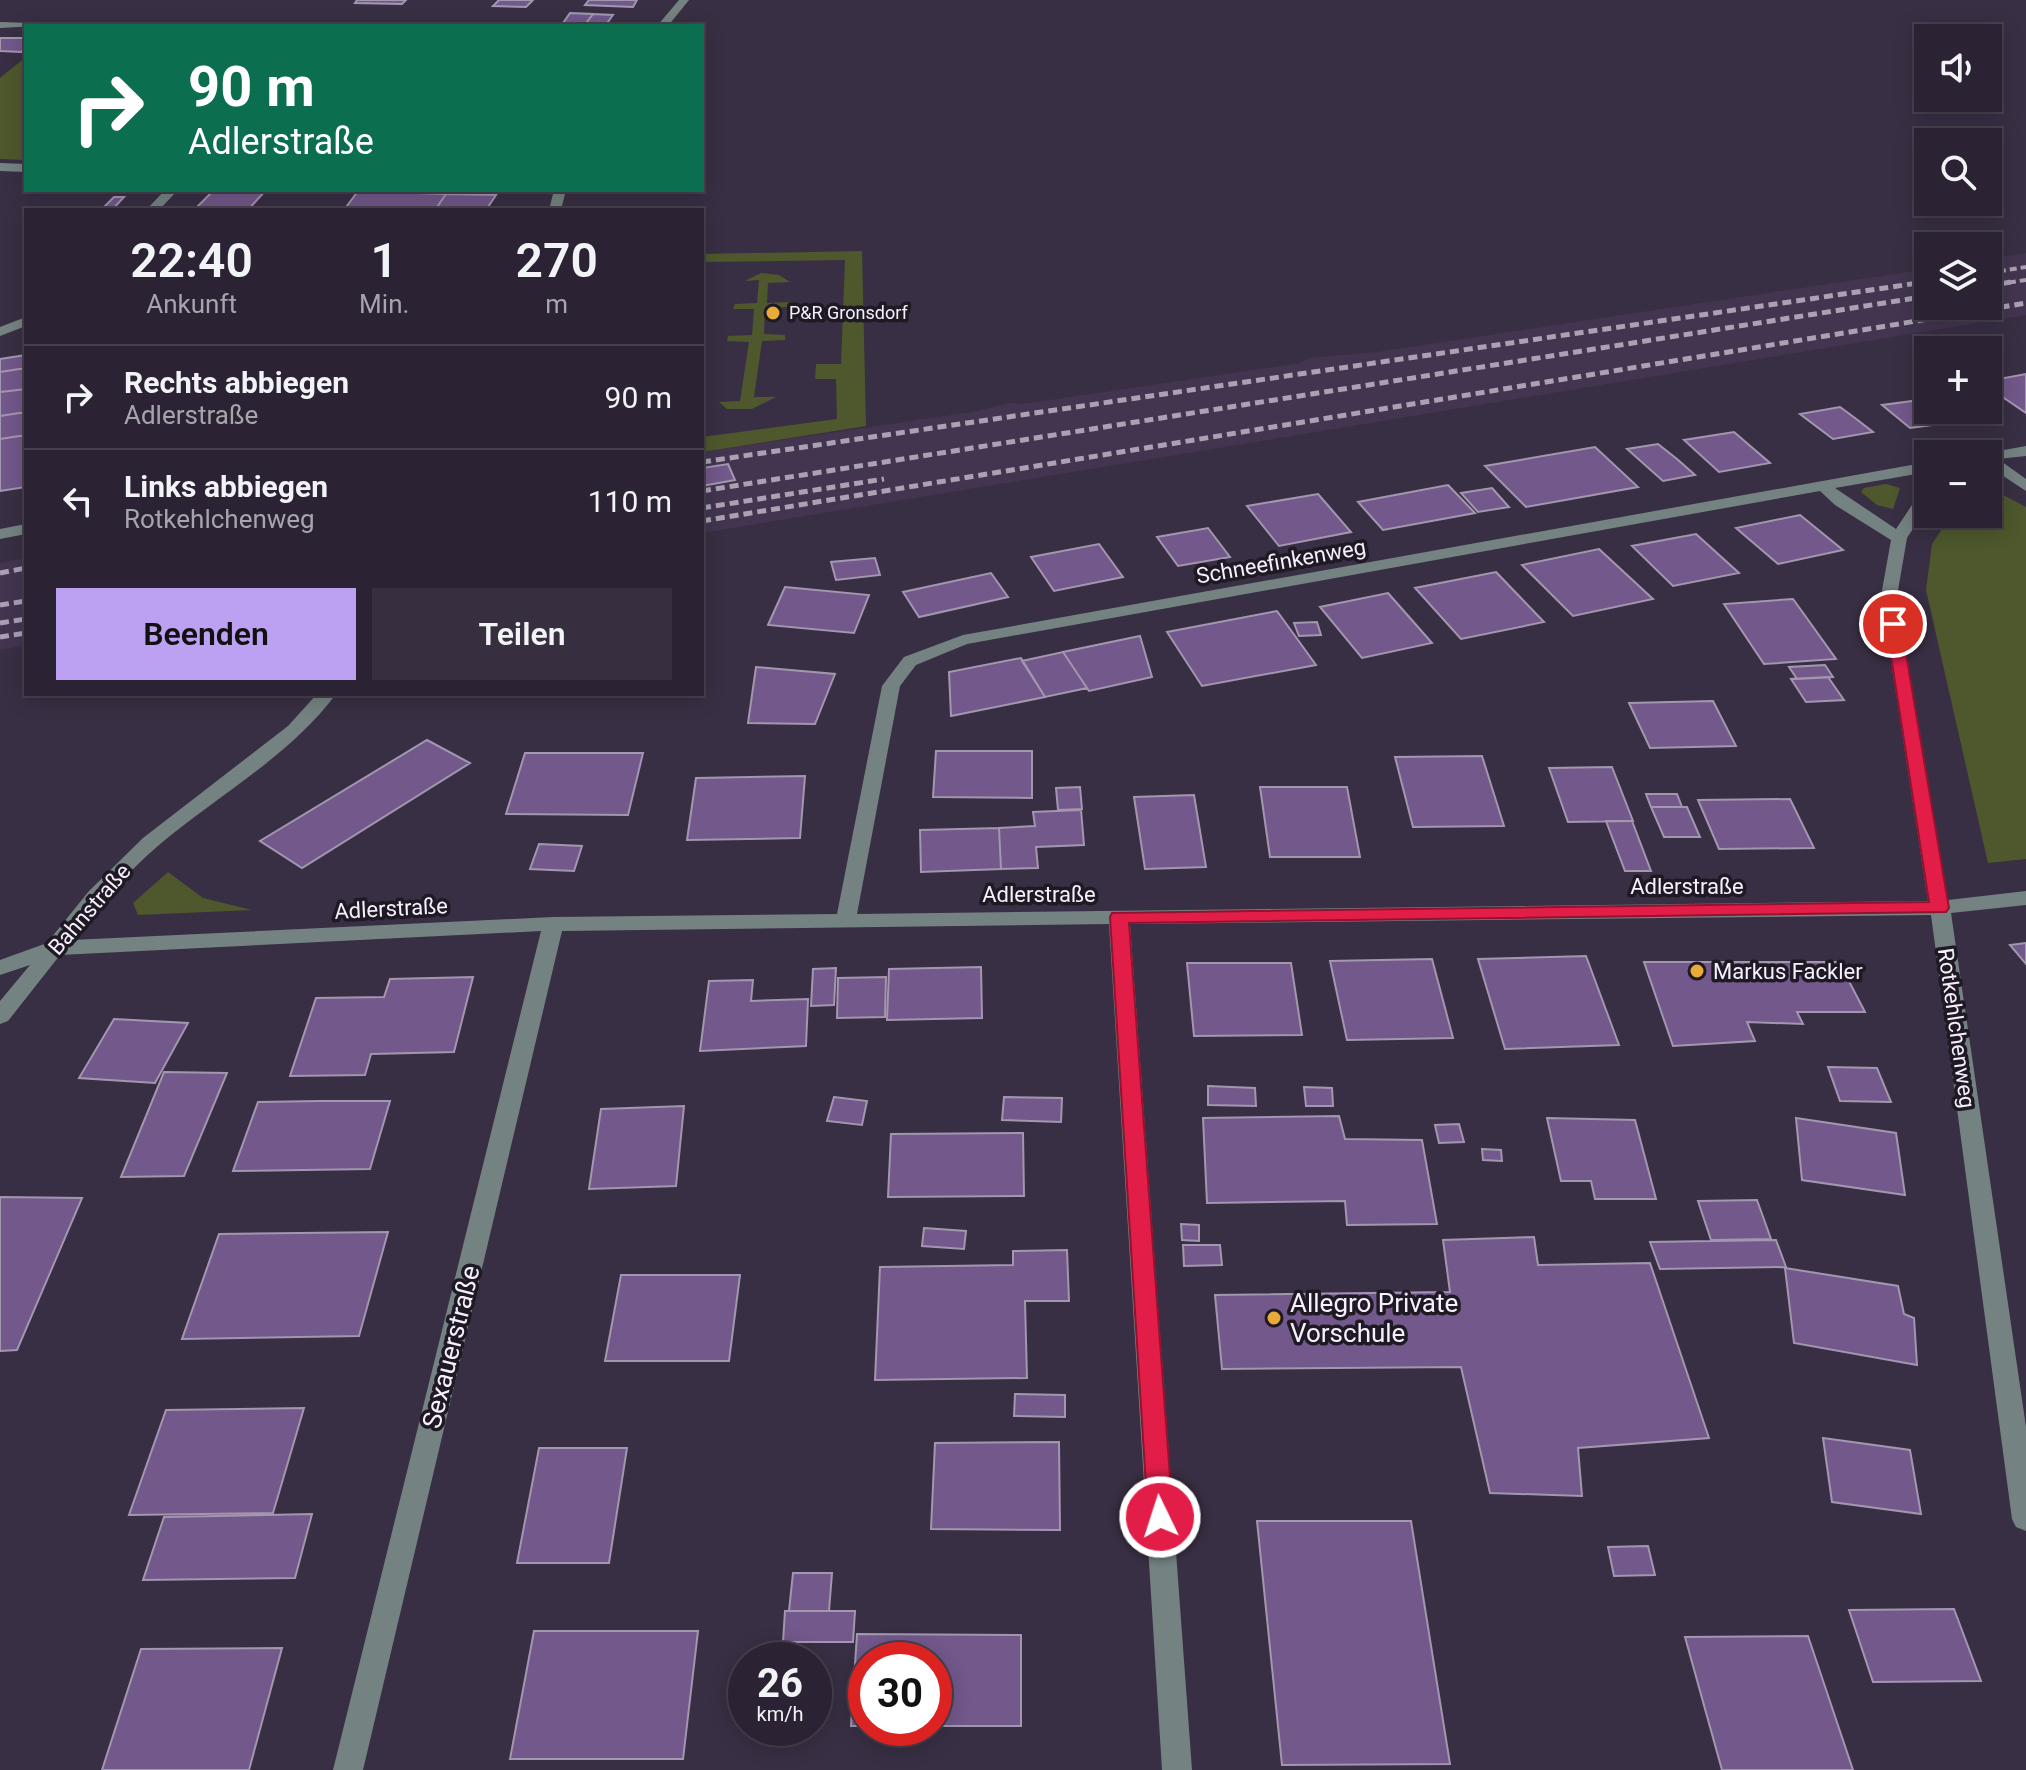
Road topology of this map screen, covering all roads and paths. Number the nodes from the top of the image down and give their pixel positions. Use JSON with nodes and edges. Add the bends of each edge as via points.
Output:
{"nodes":[{"id":1,"x":684,"y":0,"type":"edge"},
{"id":2,"x":664,"y":24,"type":"edge"},
{"id":3,"x":0,"y":25,"type":"edge"},
{"id":4,"x":24,"y":26,"type":"edge"},
{"id":5,"x":0,"y":167,"type":"edge"},
{"id":6,"x":24,"y":168,"type":"edge"},
{"id":7,"x":170,"y":192,"type":"edge"},
{"id":8,"x":154,"y":208,"type":"edge"},
{"id":9,"x":24,"y":322,"type":"edge"},
{"id":10,"x":0,"y":332,"type":"edge"},
{"id":11,"x":2026,"y":451,"type":"edge"},
{"id":12,"x":2002,"y":455,"type":"edge"},
{"id":13,"x":2002,"y":468,"type":"edge"},
{"id":14,"x":1914,"y":470,"type":"edge"},
{"id":15,"x":1823,"y":486,"type":"junction"},
{"id":16,"x":2026,"y":486,"type":"edge"},
{"id":17,"x":1914,"y":515,"type":"edge"},
{"id":18,"x":24,"y":529,"type":"edge"},
{"id":19,"x":0,"y":534,"type":"edge"},
{"id":20,"x":1899,"y":538,"type":"junction"},
{"id":21,"x":325,"y":696,"type":"edge"},
{"id":22,"x":2026,"y":898,"type":"edge"},
{"id":23,"x":1939,"y":908,"type":"junction"},
{"id":24,"x":1119,"y":917,"type":"junction"},
{"id":25,"x":846,"y":920,"type":"junction"},
{"id":26,"x":553,"y":924,"type":"junction"},
{"id":27,"x":53,"y":948,"type":"junction"},
{"id":28,"x":0,"y":968,"type":"edge"},
{"id":29,"x":0,"y":1016,"type":"edge"},
{"id":30,"x":2026,"y":1519,"type":"edge"},
{"id":31,"x":348,"y":1770,"type":"edge"},
{"id":32,"x":1177,"y":1770,"type":"edge"}],
"edges":[{"from":1,"to":2,"type":"street"},
{"from":3,"to":4,"type":"street"},
{"from":5,"to":6,"type":"street"},
{"from":7,"to":8,"type":"street"},
{"from":9,"to":10,"type":"street"},
{"from":11,"to":12,"type":"street"},
{"from":13,"to":16,"type":"street"},
{"from":14,"to":15,"type":"street","name":"Schneefinkenweg"},
{"from":15,"to":20,"type":"street"},
{"from":15,"to":25,"type":"street","name":"Schneefinkenweg","via":[[963,640],[910,661],[891,686]]},
{"from":17,"to":20,"type":"street","name":"Rotkehlchenweg"},
{"from":18,"to":19,"type":"street"},
{"from":20,"to":23,"type":"street","name":"Rotkehlchenweg","via":[[1889,596]]},
{"from":21,"to":27,"type":"street","name":"Bahnstraße","via":[[294,730],[150,842]]},
{"from":22,"to":23,"type":"street","name":"Adlerstraße"},
{"from":23,"to":24,"type":"street","name":"Adlerstraße"},
{"from":23,"to":30,"type":"street","name":"Rotkehlchenweg"},
{"from":24,"to":25,"type":"street","name":"Adlerstraße"},
{"from":24,"to":32,"type":"street"},
{"from":25,"to":26,"type":"street","name":"Adlerstraße"},
{"from":26,"to":27,"type":"street","name":"Adlerstraße"},
{"from":26,"to":31,"type":"street","name":"Sexauerstraße"},
{"from":27,"to":28,"type":"street"},
{"from":27,"to":29,"type":"street","name":"Bahnstraße"}]}
